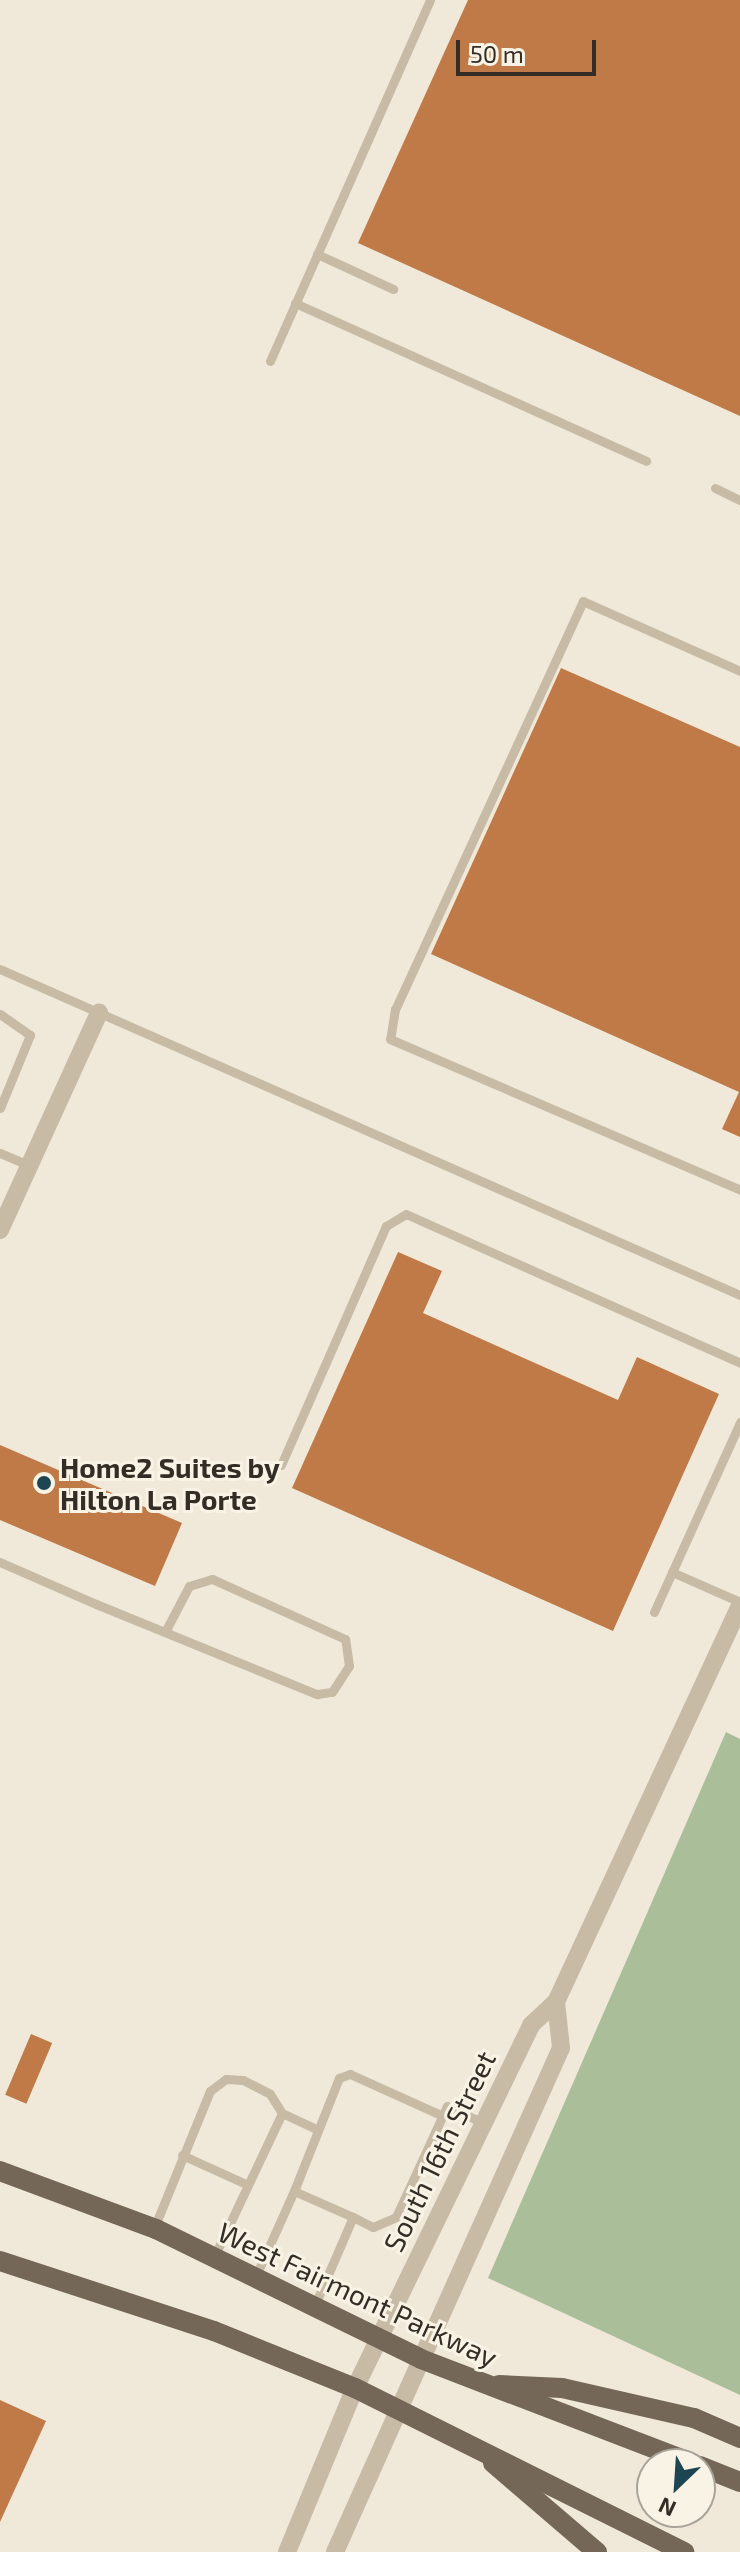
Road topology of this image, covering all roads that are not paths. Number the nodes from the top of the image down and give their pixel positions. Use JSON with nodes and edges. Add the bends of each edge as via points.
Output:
{"nodes":[{"id":1,"x":430,"y":0,"type":"edge"},
{"id":2,"x":317,"y":254,"type":"junction"},
{"id":3,"x":393,"y":289,"type":"dead end"},
{"id":4,"x":295,"y":303,"type":"junction"},
{"id":5,"x":270,"y":361,"type":"dead end"},
{"id":6,"x":646,"y":461,"type":"dead end"},
{"id":7,"x":715,"y":488,"type":"dead end"},
{"id":8,"x":740,"y":500,"type":"edge"},
{"id":9,"x":740,"y":671,"type":"edge"},
{"id":10,"x":0,"y":969,"type":"edge"},
{"id":11,"x":99,"y":1013,"type":"junction"},
{"id":12,"x":0,"y":1014,"type":"edge"},
{"id":13,"x":0,"y":1108,"type":"edge"},
{"id":14,"x":0,"y":1153,"type":"edge"},
{"id":15,"x":30,"y":1166,"type":"junction"},
{"id":16,"x":740,"y":1190,"type":"edge"},
{"id":17,"x":0,"y":1230,"type":"edge"},
{"id":18,"x":740,"y":1295,"type":"edge"},
{"id":19,"x":740,"y":1363,"type":"edge"},
{"id":20,"x":740,"y":1422,"type":"edge"},
{"id":21,"x":281,"y":1465,"type":"dead end"},
{"id":22,"x":0,"y":1562,"type":"edge"},
{"id":23,"x":672,"y":1572,"type":"junction"},
{"id":24,"x":740,"y":1604,"type":"edge"},
{"id":25,"x":654,"y":1612,"type":"dead end"},
{"id":26,"x":165,"y":1632,"type":"junction"},
{"id":27,"x":556,"y":2002,"type":"junction"},
{"id":28,"x":282,"y":2113,"type":"junction"},
{"id":29,"x":441,"y":2115,"type":"junction"},
{"id":30,"x":483,"y":2123,"type":"junction"},
{"id":31,"x":316,"y":2129,"type":"junction"},
{"id":32,"x":182,"y":2155,"type":"junction"},
{"id":33,"x":0,"y":2171,"type":"edge"},
{"id":34,"x":248,"y":2185,"type":"junction"},
{"id":35,"x":294,"y":2191,"type":"junction"},
{"id":36,"x":353,"y":2217,"type":"junction"},
{"id":37,"x":154,"y":2228,"type":"junction"},
{"id":38,"x":214,"y":2257,"type":"junction"},
{"id":39,"x":0,"y":2261,"type":"edge"},
{"id":40,"x":255,"y":2278,"type":"junction"},
{"id":41,"x":314,"y":2307,"type":"junction"},
{"id":42,"x":379,"y":2339,"type":"junction"},
{"id":43,"x":421,"y":2359,"type":"junction"},
{"id":44,"x":480,"y":2384,"type":"junction"},
{"id":45,"x":355,"y":2388,"type":"junction"},
{"id":46,"x":399,"y":2409,"type":"junction"},
{"id":47,"x":740,"y":2438,"type":"edge"},
{"id":48,"x":465,"y":2440,"type":"junction"},
{"id":49,"x":651,"y":2448,"type":"edge"},
{"id":50,"x":716,"y":2472,"type":"edge"},
{"id":51,"x":740,"y":2482,"type":"edge"},
{"id":52,"x":287,"y":2552,"type":"edge"},
{"id":53,"x":335,"y":2552,"type":"edge"},
{"id":54,"x":597,"y":2552,"type":"edge"},
{"id":55,"x":684,"y":2552,"type":"edge"}],
"edges":[{"from":1,"to":2,"type":"lane"},
{"from":2,"to":3,"type":"lane"},
{"from":2,"to":4,"type":"lane"},
{"from":4,"to":5,"type":"lane"},
{"from":4,"to":6,"type":"lane"},
{"from":7,"to":8,"type":"lane"},
{"from":9,"to":16,"type":"lane","via":[[583,601],[395,1009],[390,1039]]},
{"from":10,"to":11,"type":"lane"},
{"from":11,"to":15,"type":"street"},
{"from":11,"to":18,"type":"lane"},
{"from":12,"to":13,"type":"lane","via":[[30,1035]]},
{"from":14,"to":15,"type":"lane"},
{"from":15,"to":17,"type":"street"},
{"from":19,"to":21,"type":"lane","via":[[406,1214],[386,1226]]},
{"from":20,"to":23,"type":"lane"},
{"from":22,"to":26,"type":"lane"},
{"from":23,"to":24,"type":"lane"},
{"from":23,"to":25,"type":"lane"},
{"from":24,"to":27,"type":"street","name":"South 16th Street"},
{"from":26,"to":26,"type":"lane","via":[[317,1694],[332,1692],[349,1666],[345,1639],[212,1579],[189,1586]]},
{"from":27,"to":30,"type":"street","name":"South 16th Street","via":[[531,2025]]},
{"from":27,"to":43,"type":"street","via":[[561,2048]]},
{"from":28,"to":31,"type":"lane"},
{"from":28,"to":32,"type":"lane","via":[[257,2086],[226,2079],[210,2091]]},
{"from":28,"to":34,"type":"lane"},
{"from":29,"to":30,"type":"lane","via":[[447,2106]]},
{"from":29,"to":31,"type":"lane","via":[[350,2074],[339,2078]]},
{"from":29,"to":36,"type":"lane","via":[[396,2217],[373,2227]]},
{"from":30,"to":42,"type":"street","name":"South 16th Street"},
{"from":31,"to":35,"type":"lane"},
{"from":32,"to":34,"type":"lane"},
{"from":32,"to":37,"type":"lane"},
{"from":33,"to":37,"type":"main road","name":"West Fairmont Parkway"},
{"from":34,"to":38,"type":"lane"},
{"from":35,"to":36,"type":"lane"},
{"from":35,"to":40,"type":"lane"},
{"from":36,"to":41,"type":"lane"},
{"from":37,"to":38,"type":"main road","name":"West Fairmont Parkway"},
{"from":38,"to":40,"type":"main road","name":"West Fairmont Parkway"},
{"from":39,"to":45,"type":"main road","via":[[214,2331]]},
{"from":40,"to":41,"type":"main road","name":"West Fairmont Parkway"},
{"from":41,"to":42,"type":"main road","name":"West Fairmont Parkway"},
{"from":42,"to":43,"type":"main road","name":"West Fairmont Parkway"},
{"from":42,"to":45,"type":"street","name":"South 16th Street"},
{"from":43,"to":44,"type":"main road","name":"West Fairmont Parkway"},
{"from":43,"to":46,"type":"street"},
{"from":44,"to":47,"type":"main road","via":[[562,2388],[694,2418]]},
{"from":44,"to":49,"type":"main road","name":"West Fairmont Parkway"},
{"from":45,"to":46,"type":"main road"},
{"from":45,"to":52,"type":"street","name":"South 16th Street"},
{"from":46,"to":48,"type":"main road"},
{"from":46,"to":53,"type":"street"},
{"from":48,"to":54,"type":"main road"},
{"from":48,"to":55,"type":"main road"},
{"from":50,"to":51,"type":"main road"}]}
